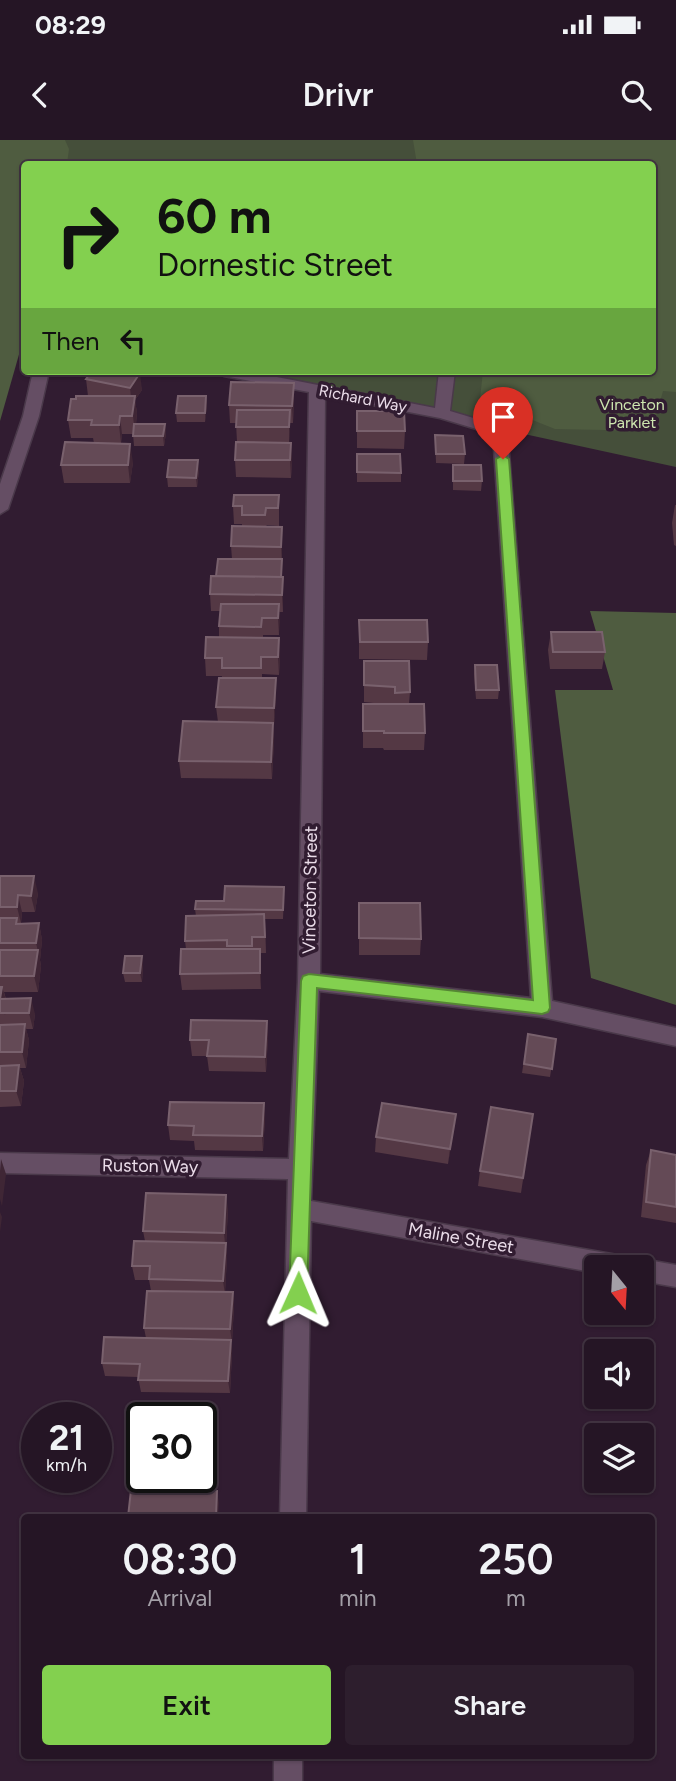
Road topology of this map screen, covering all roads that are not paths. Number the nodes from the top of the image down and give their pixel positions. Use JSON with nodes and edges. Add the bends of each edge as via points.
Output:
{"nodes":[{"id":1,"x":40,"y":375,"type":"edge"},
{"id":2,"x":245,"y":375,"type":"edge"},
{"id":3,"x":446,"y":375,"type":"edge"},
{"id":4,"x":317,"y":389,"type":"junction"},
{"id":5,"x":443,"y":414,"type":"junction"},
{"id":6,"x":0,"y":509,"type":"edge"},
{"id":7,"x":309,"y":981,"type":"junction"},
{"id":8,"x":542,"y":1008,"type":"junction"},
{"id":9,"x":676,"y":1037,"type":"edge"},
{"id":10,"x":0,"y":1163,"type":"edge"},
{"id":11,"x":300,"y":1169,"type":"junction"},
{"id":12,"x":300,"y":1209,"type":"junction"},
{"id":13,"x":584,"y":1260,"type":"edge"},
{"id":14,"x":654,"y":1272,"type":"edge"},
{"id":15,"x":676,"y":1276,"type":"edge"},
{"id":16,"x":293,"y":1514,"type":"edge"},
{"id":17,"x":288,"y":1759,"type":"edge"},
{"id":18,"x":288,"y":1781,"type":"edge"}],
"edges":[{"from":1,"to":6,"type":"street"},
{"from":2,"to":4,"type":"street","name":"Richard Way"},
{"from":3,"to":5,"type":"street"},
{"from":4,"to":5,"type":"street","name":"Richard Way"},
{"from":4,"to":7,"type":"street","name":"Vinceton Street"},
{"from":5,"to":8,"type":"street","name":"Richard Way","via":[[501,432]]},
{"from":7,"to":8,"type":"street"},
{"from":7,"to":11,"type":"street","name":"Vinceton Street"},
{"from":8,"to":9,"type":"street"},
{"from":10,"to":11,"type":"street","name":"Ruston Way"},
{"from":11,"to":12,"type":"street","name":"Vinceton Street"},
{"from":12,"to":13,"type":"street","name":"Maline Street"},
{"from":12,"to":16,"type":"street","name":"Vinceton Street"},
{"from":14,"to":15,"type":"street"},
{"from":17,"to":18,"type":"street"}]}
